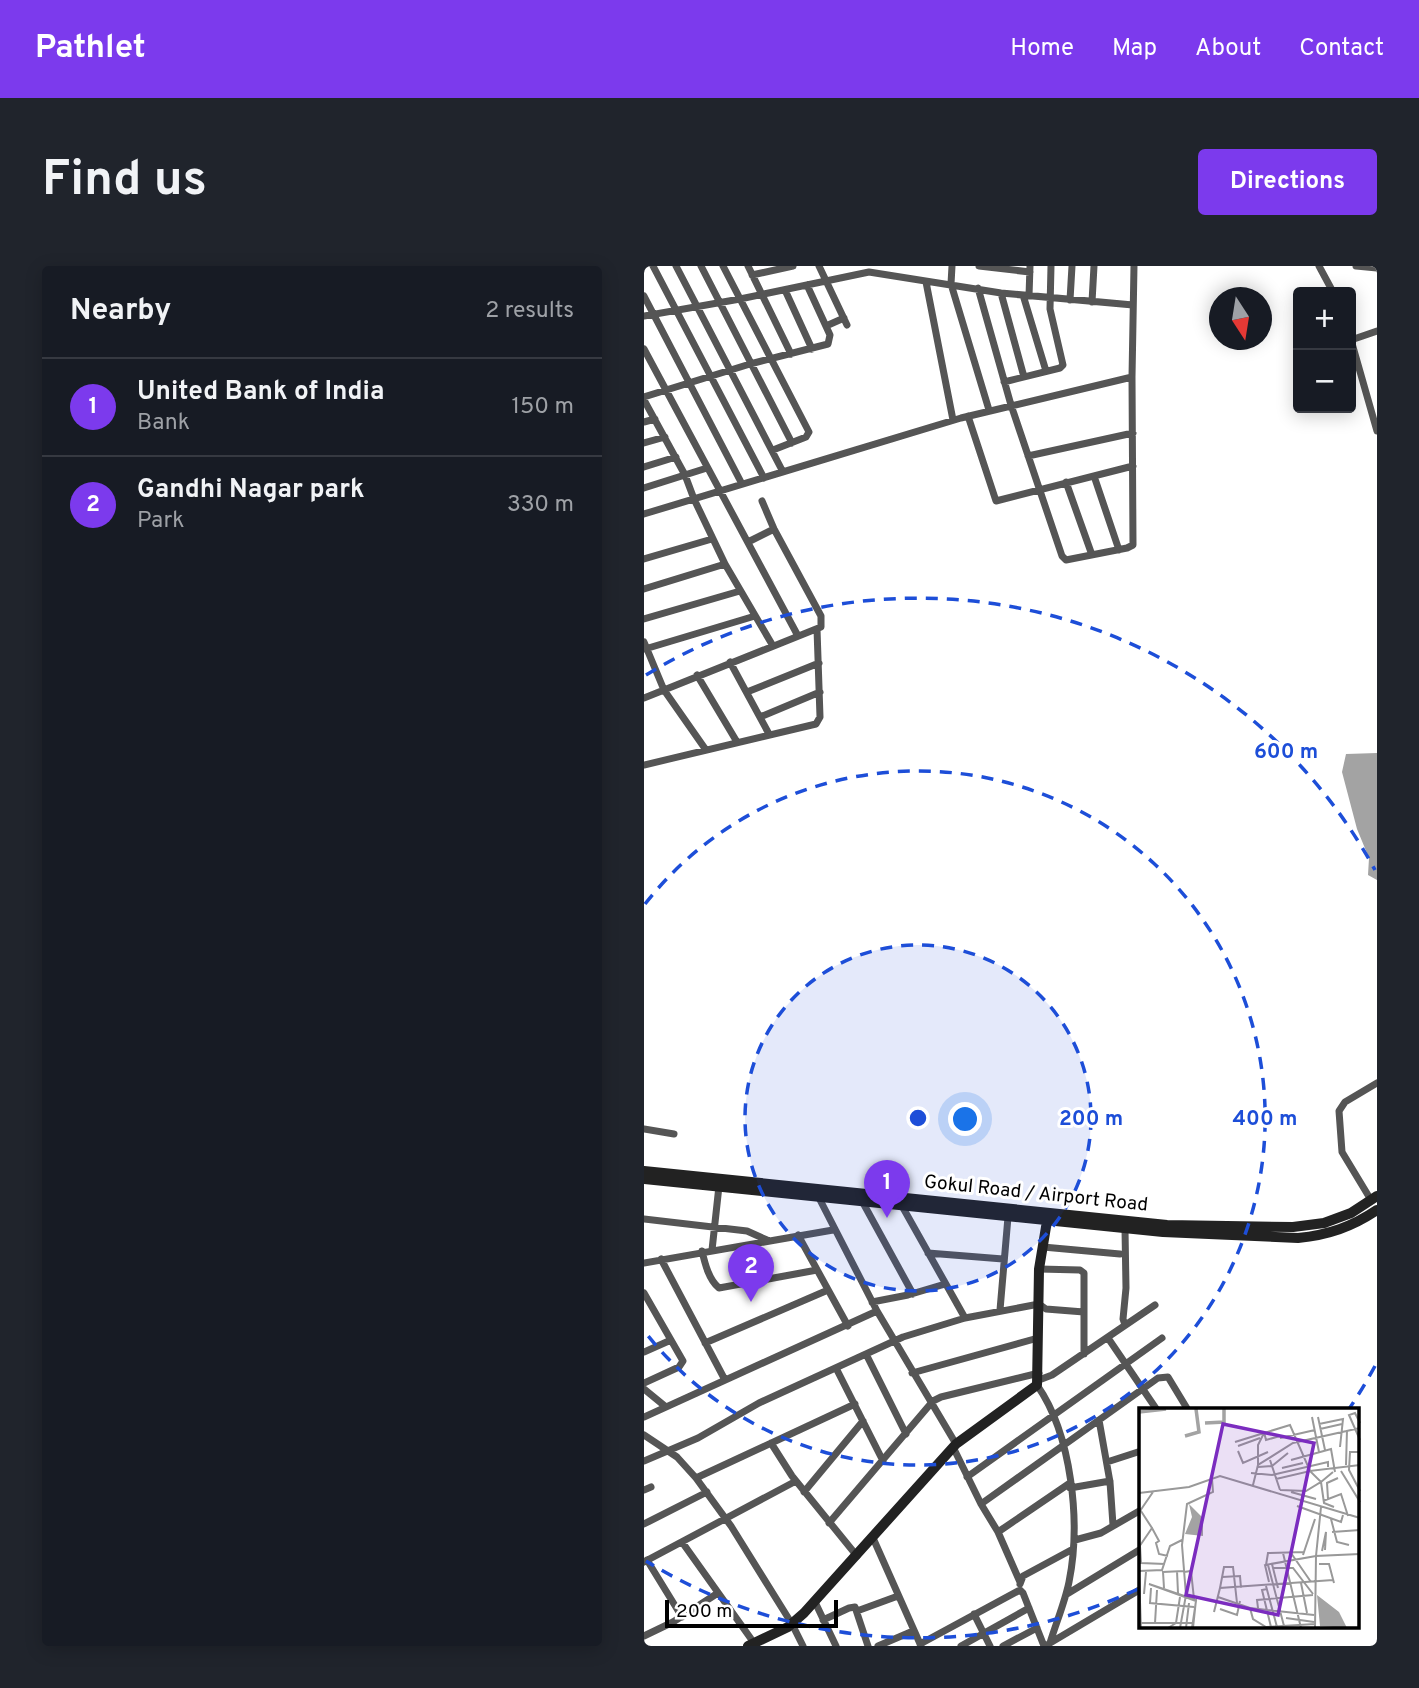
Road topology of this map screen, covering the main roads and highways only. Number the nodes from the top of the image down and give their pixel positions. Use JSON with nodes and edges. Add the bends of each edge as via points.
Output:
{"nodes":[{"id":1,"x":644,"y":1171,"type":"edge"},
{"id":2,"x":644,"y":1178,"type":"edge"},
{"id":3,"x":817,"y":1192,"type":"junction"},
{"id":4,"x":1374,"y":1198,"type":"edge"},
{"id":5,"x":1377,"y":1210,"type":"edge"},
{"id":6,"x":1047,"y":1221,"type":"junction"},
{"id":7,"x":1320,"y":1230,"type":"junction"},
{"id":8,"x":751,"y":1644,"type":"edge"}],
"edges":[{"from":1,"to":3,"type":"main road","name":"Gokul Road / Airport Road"},
{"from":2,"to":3,"type":"main road"},
{"from":3,"to":6,"type":"main road"},
{"from":3,"to":7,"type":"main road","name":"Gokul Road / Airport Road","via":[[1167,1225]]},
{"from":4,"to":7,"type":"main road","name":"Gokul Road / Airport Road"},
{"from":5,"to":7,"type":"main road","via":[[1345,1228]]},
{"from":6,"to":7,"type":"main road","via":[[1298,1238]]},
{"from":6,"to":8,"type":"main road","via":[[1039,1269],[1038,1379],[954,1446],[792,1624]]}]}
